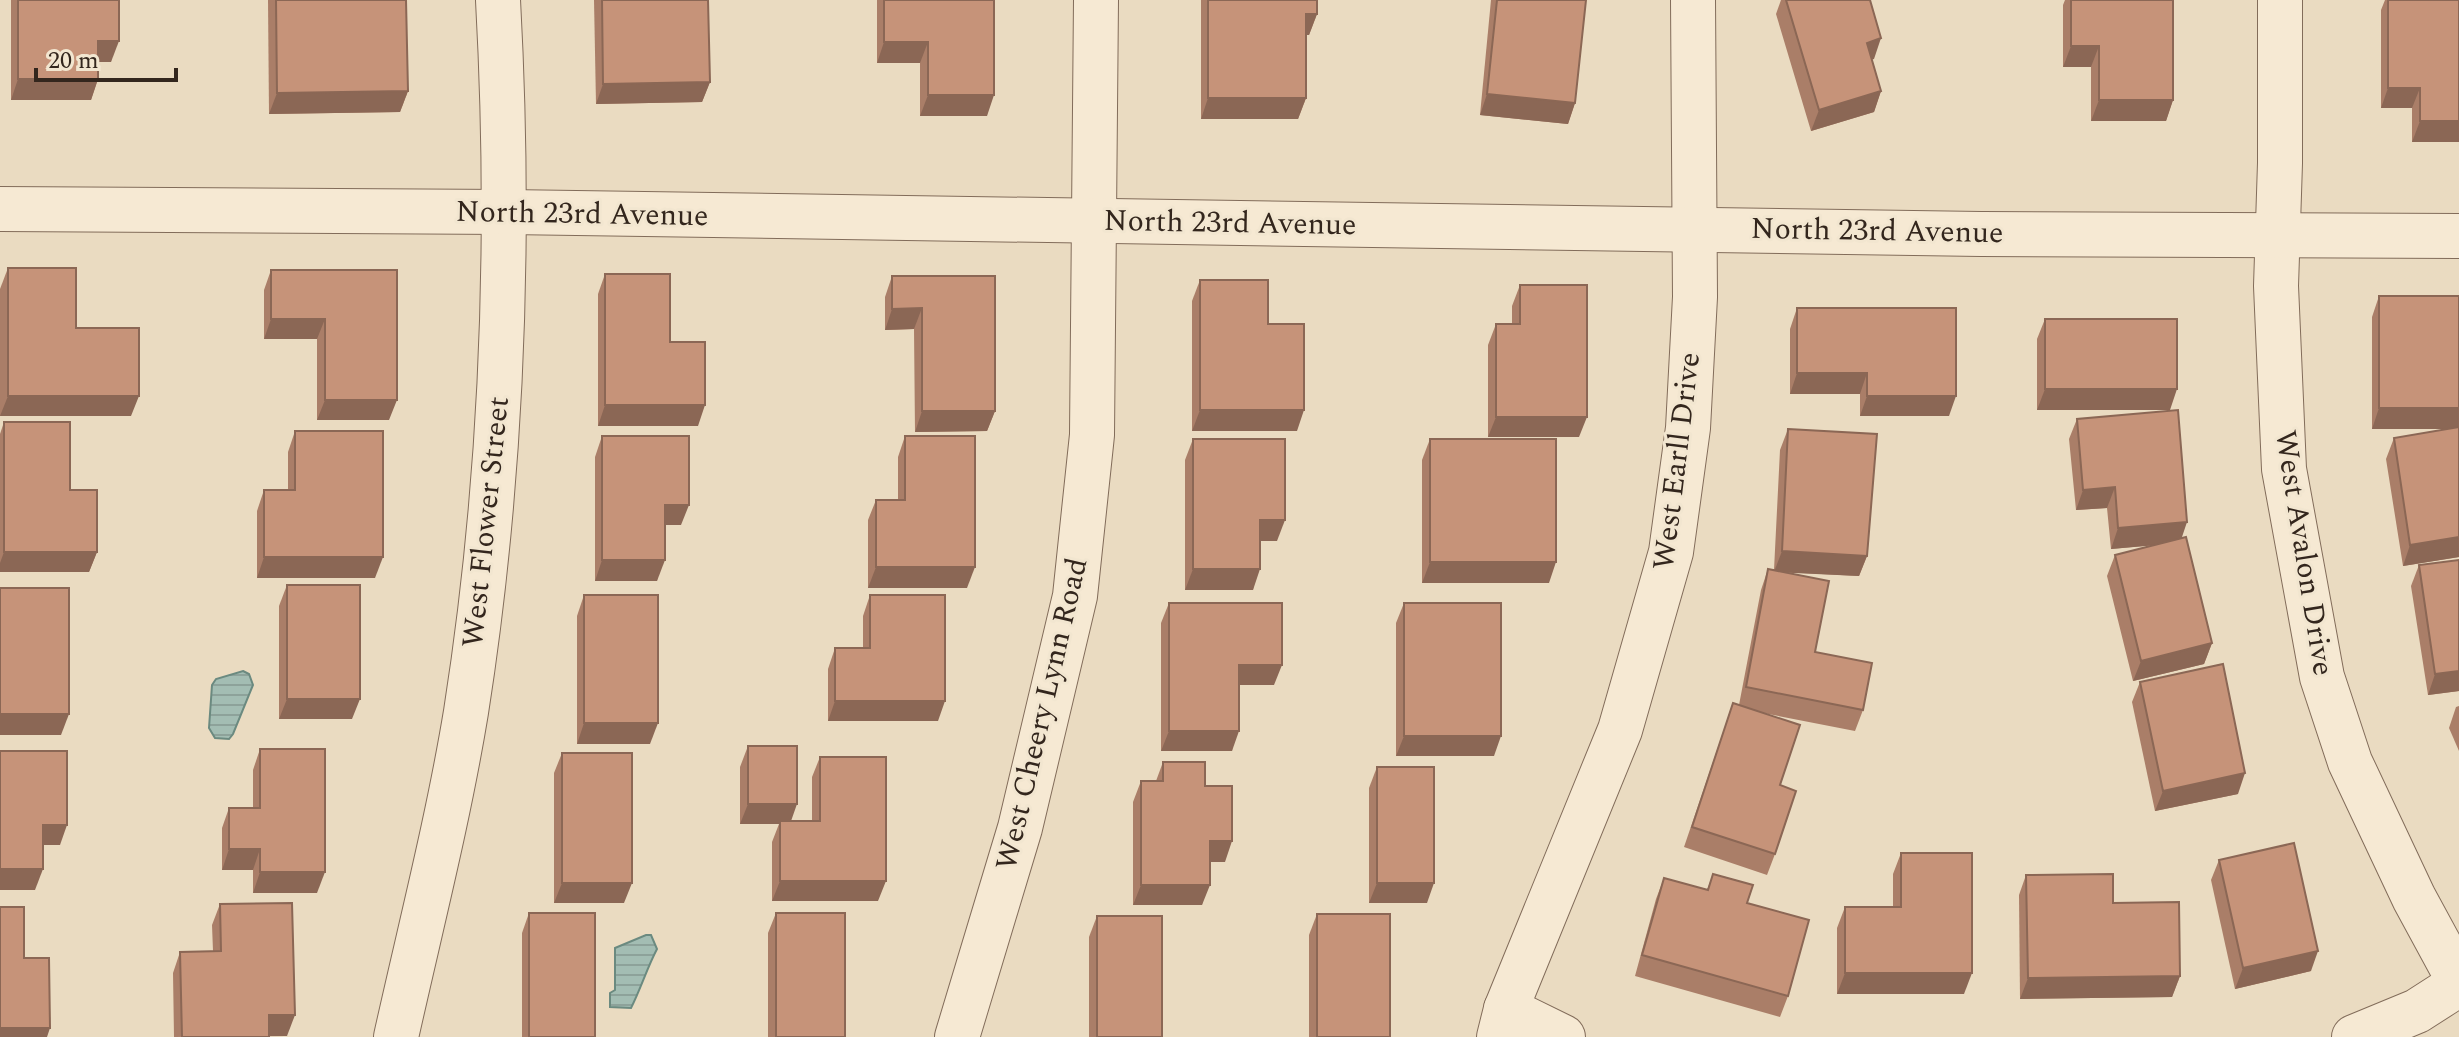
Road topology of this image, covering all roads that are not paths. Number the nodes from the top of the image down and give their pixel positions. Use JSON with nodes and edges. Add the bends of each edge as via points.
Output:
{"nodes":[{"id":1,"x":498,"y":0,"type":"edge"},
{"id":2,"x":1096,"y":0,"type":"edge"},
{"id":3,"x":1693,"y":0,"type":"edge"},
{"id":4,"x":2280,"y":0,"type":"edge"},
{"id":5,"x":0,"y":209,"type":"edge"},
{"id":6,"x":506,"y":212,"type":"junction"},
{"id":7,"x":1094,"y":221,"type":"junction"},
{"id":8,"x":1694,"y":229,"type":"junction"},
{"id":9,"x":2278,"y":234,"type":"junction"},
{"id":10,"x":2459,"y":236,"type":"edge"},
{"id":11,"x":2459,"y":982,"type":"edge"},
{"id":12,"x":1503,"y":1023,"type":"edge"},
{"id":13,"x":396,"y":1037,"type":"edge"},
{"id":14,"x":957,"y":1037,"type":"edge"},
{"id":15,"x":1563,"y":1037,"type":"edge"},
{"id":16,"x":2354,"y":1037,"type":"edge"}],
"edges":[{"from":1,"to":6,"type":"street","name":"West Flower Street"},
{"from":2,"to":7,"type":"street","name":"West Cheery Lynn Road"},
{"from":3,"to":8,"type":"street","name":"West Earll Drive"},
{"from":4,"to":9,"type":"street","name":"West Avalon Drive"},
{"from":5,"to":6,"type":"street","name":"North 23rd Avenue"},
{"from":6,"to":7,"type":"street","name":"North 23rd Avenue"},
{"from":6,"to":13,"type":"street","name":"West Flower Street","via":[[500,409],[486,568],[465,714]]},
{"from":7,"to":8,"type":"street","name":"North 23rd Avenue"},
{"from":7,"to":14,"type":"street","name":"West Cheery Lynn Road","via":[[1092,435],[1075,596],[1020,828]]},
{"from":8,"to":9,"type":"street","name":"North 23rd Avenue"},
{"from":8,"to":12,"type":"street","name":"West Earll Drive","via":[[1688,428],[1671,552],[1620,730]]},
{"from":9,"to":10,"type":"street","name":"North 23rd Avenue"},
{"from":9,"to":11,"type":"street","name":"West Avalon Drive","via":[[2284,469],[2322,677],[2350,762]]},
{"from":11,"to":16,"type":"street","via":[[2417,1011]]},
{"from":12,"to":15,"type":"street"}]}
